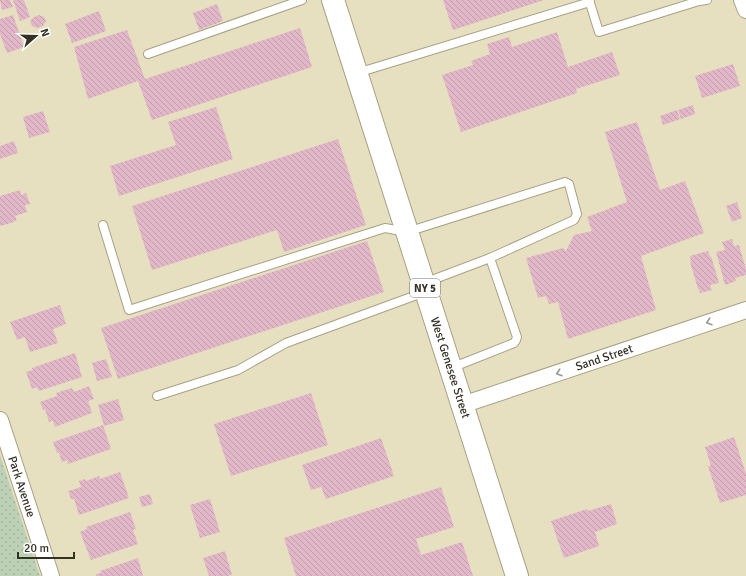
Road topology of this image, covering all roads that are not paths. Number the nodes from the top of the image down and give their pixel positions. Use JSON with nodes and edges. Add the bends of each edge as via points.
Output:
{"nodes":[{"id":1,"x":302,"y":0,"type":"edge"},
{"id":2,"x":333,"y":0,"type":"edge"},
{"id":3,"x":707,"y":0,"type":"edge"},
{"id":4,"x":742,"y":0,"type":"edge"},
{"id":5,"x":589,"y":1,"type":"edge"},
{"id":6,"x":746,"y":10,"type":"edge"},
{"id":7,"x":148,"y":54,"type":"dead end"},
{"id":8,"x":356,"y":73,"type":"junction"},
{"id":9,"x":103,"y":226,"type":"dead end"},
{"id":10,"x":407,"y":232,"type":"junction"},
{"id":11,"x":490,"y":258,"type":"junction"},
{"id":12,"x":424,"y":288,"type":"junction"},
{"id":13,"x":746,"y":310,"type":"edge"},
{"id":14,"x":450,"y":368,"type":"junction"},
{"id":15,"x":157,"y":396,"type":"dead end"},
{"id":16,"x":462,"y":405,"type":"junction"},
{"id":17,"x":0,"y":420,"type":"edge"},
{"id":18,"x":52,"y":576,"type":"edge"},
{"id":19,"x":517,"y":576,"type":"edge"}],
"edges":[{"from":1,"to":7,"type":"lane"},
{"from":2,"to":8,"type":"main road","name":"West Genesee Street","number":"NY 5"},
{"from":3,"to":5,"type":"lane","via":[[599,32]]},
{"from":4,"to":6,"type":"street"},
{"from":5,"to":8,"type":"lane"},
{"from":8,"to":10,"type":"main road","name":"West Genesee Street","number":"NY 5"},
{"from":9,"to":10,"type":"lane","via":[[129,310],[385,228]]},
{"from":10,"to":11,"type":"lane","via":[[565,182],[569,184],[577,214],[574,220]]},
{"from":10,"to":12,"type":"main road","name":"West Genesee Street","number":"NY 5"},
{"from":11,"to":12,"type":"lane"},
{"from":11,"to":14,"type":"lane","via":[[516,340]]},
{"from":12,"to":14,"type":"main road","name":"West Genesee Street","number":"NY 5"},
{"from":12,"to":15,"type":"lane","via":[[286,343],[238,370]]},
{"from":13,"to":16,"type":"street","name":"Sand Street","one_way":true},
{"from":14,"to":16,"type":"main road","name":"West Genesee Street","number":"NY 5"},
{"from":16,"to":19,"type":"main road","name":"West Genesee Street","number":"NY 5"},
{"from":17,"to":18,"type":"street","name":"Park Avenue"}]}
